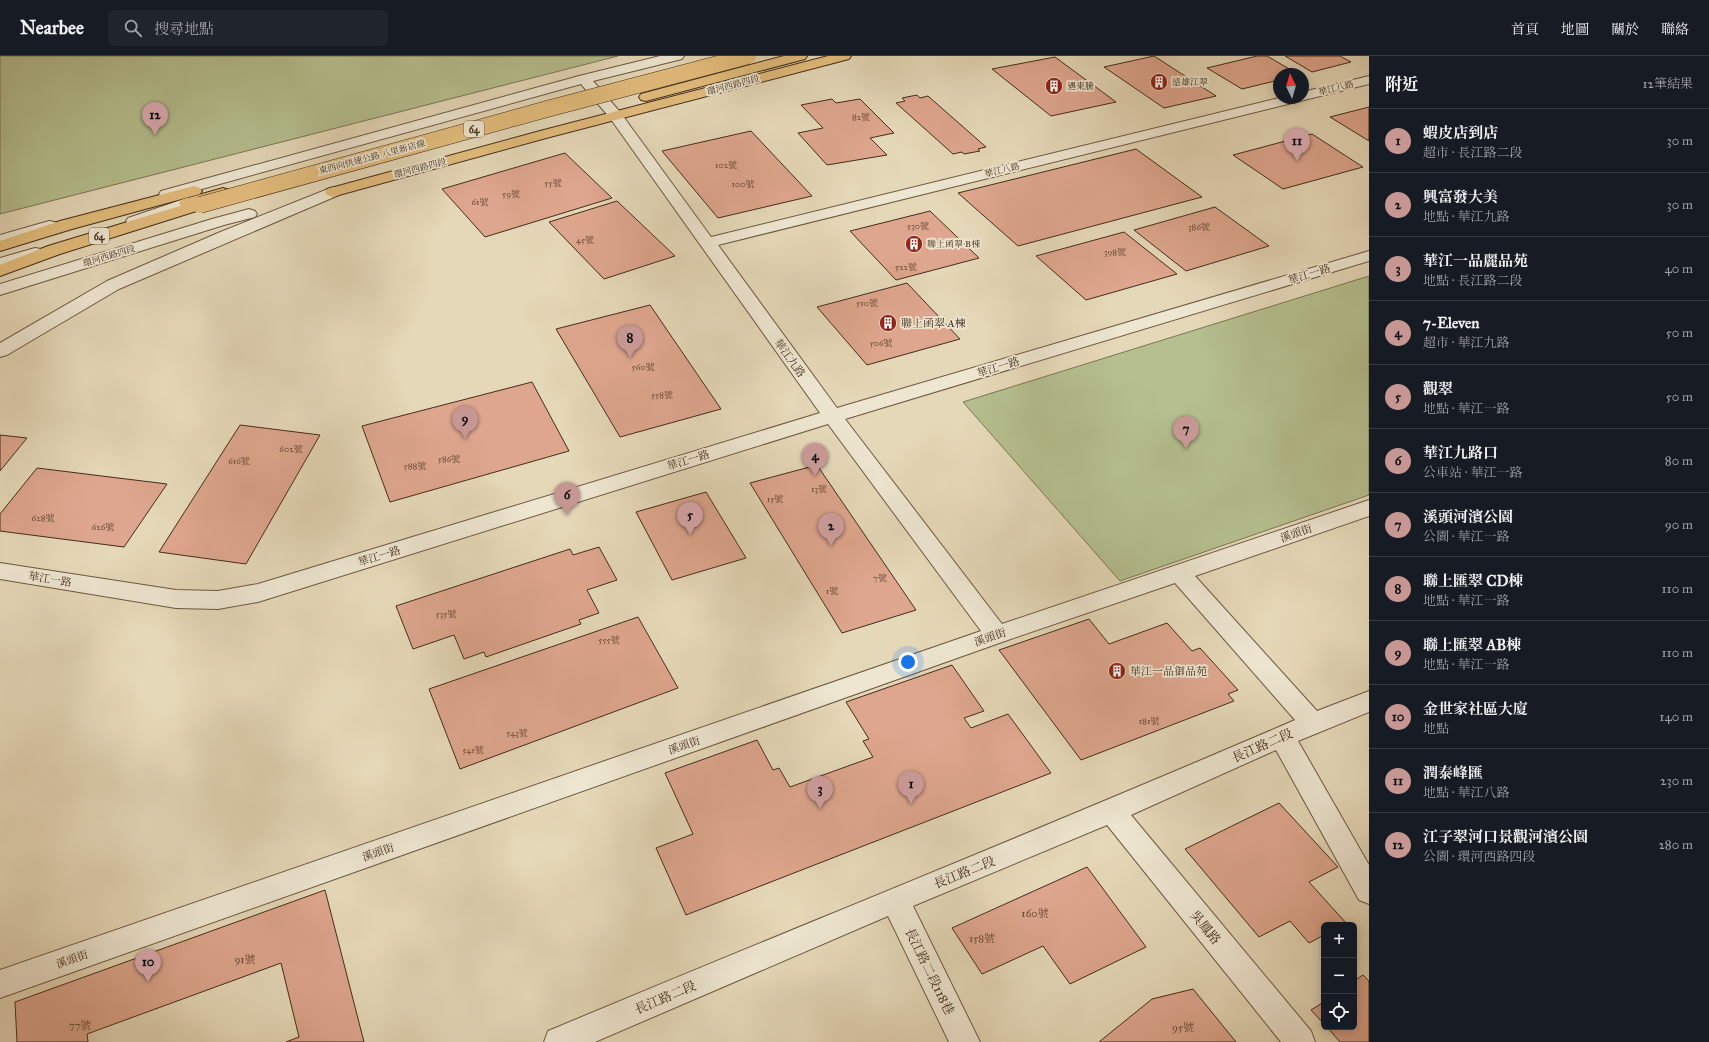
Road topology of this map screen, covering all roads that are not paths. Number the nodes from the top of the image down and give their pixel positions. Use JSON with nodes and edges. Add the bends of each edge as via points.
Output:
{"nodes":[{"id":1,"x":677,"y":56,"type":"edge"},
{"id":2,"x":694,"y":56,"type":"edge"},
{"id":3,"x":738,"y":56,"type":"edge"},
{"id":4,"x":748,"y":56,"type":"edge"},
{"id":5,"x":800,"y":56,"type":"edge"},
{"id":6,"x":844,"y":56,"type":"edge"},
{"id":7,"x":584,"y":79,"type":"junction"},
{"id":8,"x":1369,"y":80,"type":"edge"},
{"id":9,"x":595,"y":93,"type":"junction"},
{"id":10,"x":1309,"y":95,"type":"edge"},
{"id":11,"x":1273,"y":104,"type":"edge"},
{"id":12,"x":615,"y":115,"type":"junction"},
{"id":13,"x":333,"y":192,"type":"junction"},
{"id":14,"x":193,"y":204,"type":"junction"},
{"id":15,"x":0,"y":240,"type":"edge"},
{"id":16,"x":707,"y":243,"type":"junction"},
{"id":17,"x":0,"y":246,"type":"edge"},
{"id":18,"x":0,"y":250,"type":"edge"},
{"id":19,"x":1369,"y":256,"type":"edge"},
{"id":20,"x":0,"y":264,"type":"edge"},
{"id":21,"x":0,"y":271,"type":"edge"},
{"id":22,"x":0,"y":290,"type":"edge"},
{"id":23,"x":0,"y":352,"type":"edge"},
{"id":24,"x":832,"y":416,"type":"junction"},
{"id":25,"x":1369,"y":508,"type":"edge"},
{"id":26,"x":0,"y":571,"type":"edge"},
{"id":27,"x":1179,"y":573,"type":"junction"},
{"id":28,"x":997,"y":635,"type":"junction"},
{"id":29,"x":1369,"y":700,"type":"edge"},
{"id":30,"x":1313,"y":723,"type":"junction"},
{"id":31,"x":1282,"y":737,"type":"junction"},
{"id":32,"x":1112,"y":811,"type":"junction"},
{"id":33,"x":1369,"y":891,"type":"edge"},
{"id":34,"x":895,"y":900,"type":"junction"},
{"id":35,"x":0,"y":984,"type":"edge"},
{"id":36,"x":559,"y":1042,"type":"edge"},
{"id":37,"x":965,"y":1042,"type":"edge"},
{"id":38,"x":1300,"y":1042,"type":"edge"}],
"edges":[{"from":1,"to":7,"type":"street"},
{"from":2,"to":17,"type":"main road","name":"東西向快速公路 八里新店線","number":"64","via":[[74,223]]},
{"from":3,"to":9,"type":"main road"},
{"from":4,"to":14,"type":"main road","name":"東西向快速公路 八里新店線","number":"64","bridge":true},
{"from":5,"to":14,"type":"main road","bridge":true,"via":[[560,120]]},
{"from":6,"to":12,"type":"main road","name":"環河西路四段"},
{"from":7,"to":9,"type":"street","name":"華江九路"},
{"from":7,"to":15,"type":"street"},
{"from":8,"to":10,"type":"street","name":"華江八路"},
{"from":9,"to":12,"type":"street","name":"華江九路"},
{"from":9,"to":14,"type":"main road"},
{"from":11,"to":16,"type":"street","name":"華江八路"},
{"from":12,"to":13,"type":"main road","name":"環河西路四段"},
{"from":12,"to":16,"type":"street","name":"華江九路"},
{"from":13,"to":22,"type":"street","name":"環河西路四段","via":[[218,222]]},
{"from":13,"to":23,"type":"street","via":[[113,285]]},
{"from":14,"to":18,"type":"street","via":[[96,221]]},
{"from":14,"to":20,"type":"street"},
{"from":14,"to":21,"type":"main road","name":"東西向快速公路 八里新店線","number":"64","via":[[54,250]]},
{"from":16,"to":24,"type":"street","name":"華江九路"},
{"from":19,"to":24,"type":"street","name":"華江一路"},
{"from":24,"to":26,"type":"street","name":"華江一路","via":[[258,593],[218,600],[176,599]]},
{"from":24,"to":28,"type":"street","name":"華江九路"},
{"from":25,"to":27,"type":"street","name":"溪頭街"},
{"from":27,"to":28,"type":"street","name":"溪頭街"},
{"from":27,"to":30,"type":"street"},
{"from":28,"to":35,"type":"street","name":"溪頭街"},
{"from":29,"to":30,"type":"street","name":"長江路二段"},
{"from":30,"to":31,"type":"street","name":"長江路二段"},
{"from":31,"to":32,"type":"street","name":"長江路二段"},
{"from":31,"to":33,"type":"street"},
{"from":32,"to":34,"type":"street","name":"長江路二段"},
{"from":32,"to":38,"type":"street","name":"吳鳳路"},
{"from":34,"to":36,"type":"street","name":"長江路二段"},
{"from":34,"to":37,"type":"street","name":"長江路二段118巷"}]}
